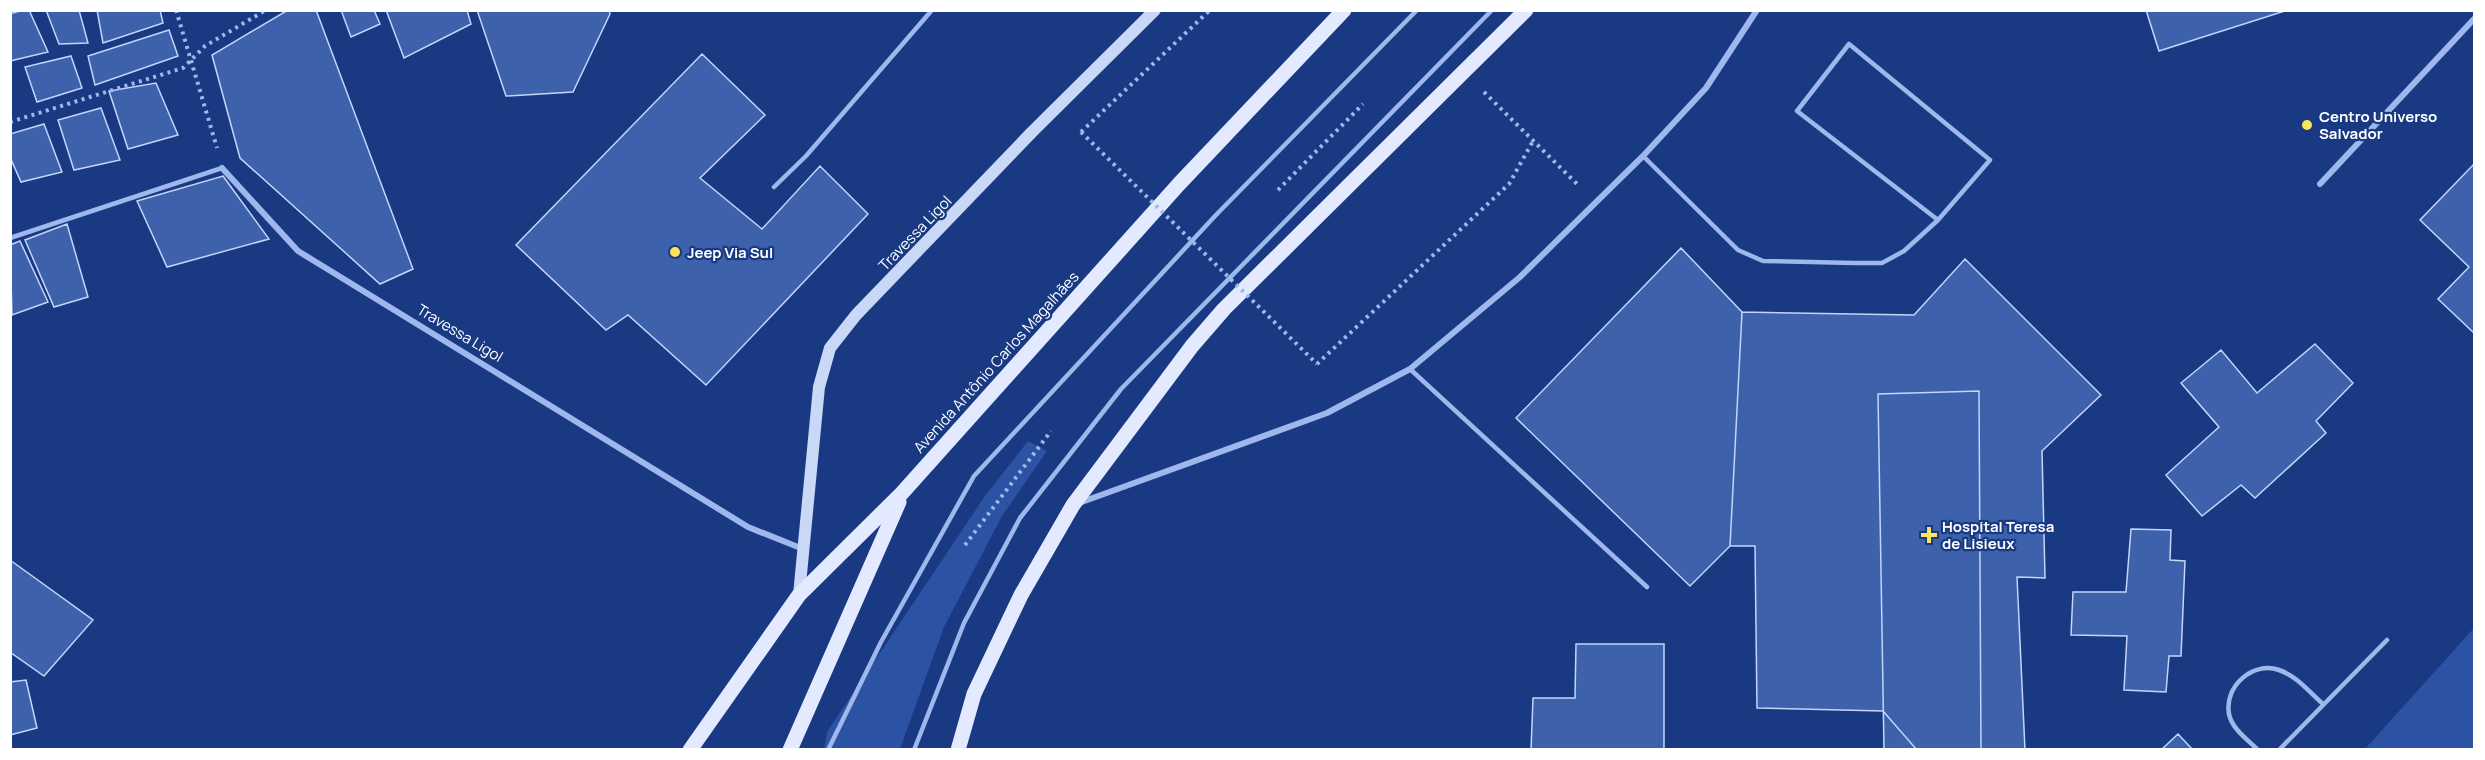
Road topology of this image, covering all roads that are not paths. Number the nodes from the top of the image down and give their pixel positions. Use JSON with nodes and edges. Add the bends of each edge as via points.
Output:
{"nodes":[{"id":1,"x":932,"y":10,"type":"edge"},
{"id":2,"x":1155,"y":10,"type":"edge"},
{"id":3,"x":1344,"y":10,"type":"edge"},
{"id":4,"x":1417,"y":10,"type":"edge"},
{"id":5,"x":1492,"y":10,"type":"edge"},
{"id":6,"x":1526,"y":10,"type":"edge"},
{"id":7,"x":1757,"y":10,"type":"edge"},
{"id":8,"x":2475,"y":19,"type":"edge"},
{"id":9,"x":1643,"y":156,"type":"junction"},
{"id":10,"x":222,"y":168,"type":"joint"},
{"id":11,"x":2320,"y":184,"type":"dead end"},
{"id":12,"x":774,"y":187,"type":"dead end"},
{"id":13,"x":1938,"y":220,"type":"junction"},
{"id":14,"x":10,"y":238,"type":"edge"},
{"id":15,"x":1410,"y":369,"type":"junction"},
{"id":16,"x":902,"y":494,"type":"junction"},
{"id":17,"x":1073,"y":506,"type":"junction"},
{"id":18,"x":804,"y":550,"type":"junction"},
{"id":19,"x":1647,"y":587,"type":"dead end"},
{"id":20,"x":799,"y":595,"type":"junction"},
{"id":21,"x":2388,"y":640,"type":"dead end"},
{"id":22,"x":2323,"y":704,"type":"junction"},
{"id":23,"x":690,"y":750,"type":"edge"},
{"id":24,"x":790,"y":750,"type":"edge"},
{"id":25,"x":828,"y":750,"type":"edge"},
{"id":26,"x":914,"y":750,"type":"edge"},
{"id":27,"x":958,"y":750,"type":"edge"},
{"id":28,"x":2258,"y":750,"type":"edge"},
{"id":29,"x":2278,"y":750,"type":"edge"}],
"edges":[{"from":1,"to":12,"type":"lane","via":[[806,156]]},
{"from":2,"to":18,"type":"main road","name":"Travessa Ligol","via":[[856,315],[830,348],[819,387]]},
{"from":3,"to":16,"type":"main road","name":"Avenida Antônio Carlos Magalhães","via":[[1179,184]]},
{"from":4,"to":25,"type":"lane","via":[[1215,216],[974,476],[881,642]]},
{"from":5,"to":26,"type":"lane","via":[[1121,389],[1020,518],[964,623]]},
{"from":6,"to":17,"type":"main road","via":[[1224,309]]},
{"from":7,"to":9,"type":"street","via":[[1706,88]]},
{"from":8,"to":11,"type":"street"},
{"from":9,"to":13,"type":"lane","via":[[1738,250],[1763,261],[1882,262],[1904,250]]},
{"from":9,"to":15,"type":"street","via":[[1520,277]]},
{"from":10,"to":14,"type":"lane"},
{"from":10,"to":18,"type":"street","name":"Travessa Ligol","via":[[298,251],[748,527]]},
{"from":13,"to":13,"type":"lane","via":[[1990,160],[1849,44],[1797,111]]},
{"from":15,"to":17,"type":"street","via":[[1327,413]]},
{"from":15,"to":19,"type":"lane"},
{"from":16,"to":20,"type":"main road","name":"Avenida Antônio Carlos Magalhães"},
{"from":16,"to":24,"type":"main road"},
{"from":17,"to":27,"type":"main road","via":[[1021,595],[974,694]]},
{"from":18,"to":20,"type":"main road","name":"Travessa Ligol"},
{"from":20,"to":23,"type":"main road","name":"Avenida Antônio Carlos Magalhães"},
{"from":21,"to":22,"type":"lane"},
{"from":22,"to":28,"type":"lane","via":[[2278,669],[2262,668],[2247,674],[2236,684],[2229,713],[2234,727]]},
{"from":22,"to":29,"type":"lane"}]}
